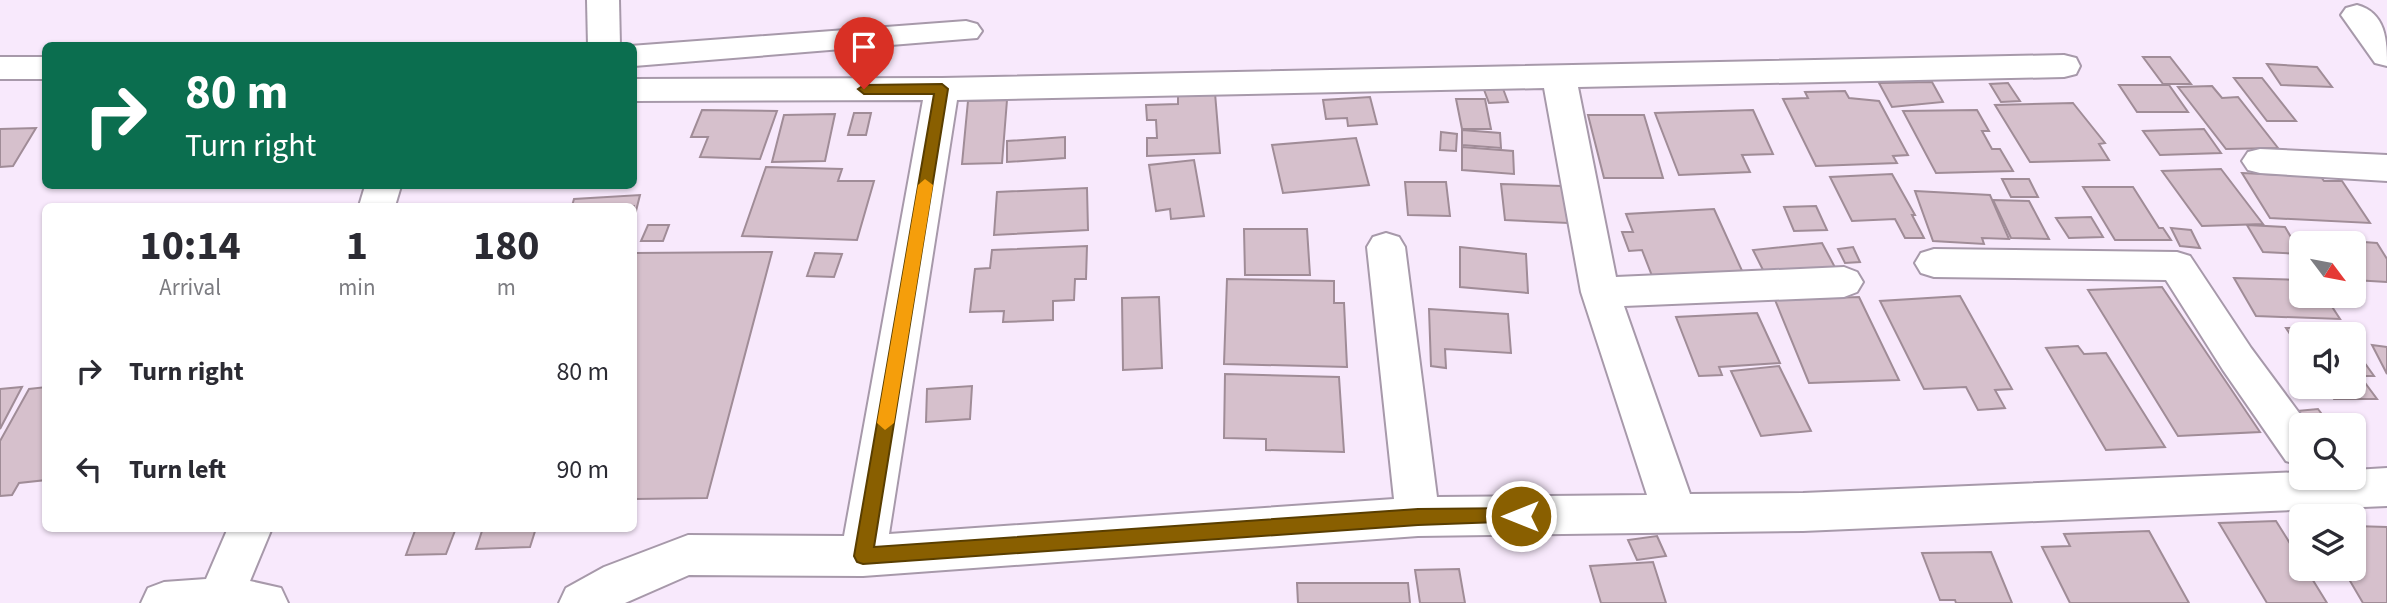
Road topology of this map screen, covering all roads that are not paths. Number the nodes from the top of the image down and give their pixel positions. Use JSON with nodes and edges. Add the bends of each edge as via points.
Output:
{"nodes":[{"id":1,"x":603,"y":0,"type":"edge"},
{"id":2,"x":2387,"y":16,"type":"edge"},
{"id":3,"x":966,"y":31,"type":"dead end"},
{"id":4,"x":604,"y":42,"type":"edge"},
{"id":5,"x":637,"y":55,"type":"edge"},
{"id":6,"x":2387,"y":55,"type":"edge"},
{"id":7,"x":2064,"y":66,"type":"dead end"},
{"id":8,"x":0,"y":68,"type":"edge"},
{"id":9,"x":42,"y":68,"type":"edge"},
{"id":10,"x":1559,"y":77,"type":"junction"},
{"id":11,"x":942,"y":89,"type":"junction"},
{"id":12,"x":637,"y":90,"type":"edge"},
{"id":13,"x":2260,"y":161,"type":"dead end"},
{"id":14,"x":2387,"y":168,"type":"edge"},
{"id":15,"x":1386,"y":247,"type":"dead end"},
{"id":16,"x":1934,"y":263,"type":"dead end"},
{"id":17,"x":1844,"y":282,"type":"dead end"},
{"id":18,"x":1600,"y":292,"type":"junction"},
{"id":19,"x":2289,"y":431,"type":"edge"},
{"id":20,"x":2289,"y":486,"type":"edge"},
{"id":21,"x":2366,"y":486,"type":"edge"},
{"id":22,"x":2387,"y":487,"type":"edge"},
{"id":23,"x":1675,"y":514,"type":"junction"},
{"id":24,"x":1418,"y":517,"type":"junction"},
{"id":25,"x":248,"y":532,"type":"edge"},
{"id":26,"x":863,"y":556,"type":"junction"},
{"id":27,"x":220,"y":599,"type":"junction"},
{"id":28,"x":164,"y":603,"type":"edge"},
{"id":29,"x":265,"y":603,"type":"edge"},
{"id":30,"x":582,"y":603,"type":"edge"}],
"edges":[{"from":1,"to":4,"type":"street"},
{"from":2,"to":6,"type":"street","via":[[2357,15]]},
{"from":3,"to":5,"type":"street"},
{"from":7,"to":10,"type":"street"},
{"from":8,"to":9,"type":"street"},
{"from":10,"to":11,"type":"street"},
{"from":10,"to":18,"type":"street"},
{"from":11,"to":12,"type":"street"},
{"from":11,"to":26,"type":"street"},
{"from":13,"to":14,"type":"street"},
{"from":15,"to":24,"type":"street"},
{"from":16,"to":19,"type":"street","via":[[2177,266]]},
{"from":17,"to":18,"type":"street"},
{"from":18,"to":23,"type":"street"},
{"from":20,"to":23,"type":"street","via":[[1803,512]]},
{"from":21,"to":22,"type":"street"},
{"from":23,"to":24,"type":"street"},
{"from":24,"to":26,"type":"street"},
{"from":25,"to":27,"type":"street"},
{"from":26,"to":30,"type":"street","via":[[688,555]]},
{"from":27,"to":28,"type":"street"},
{"from":27,"to":29,"type":"street"}]}
